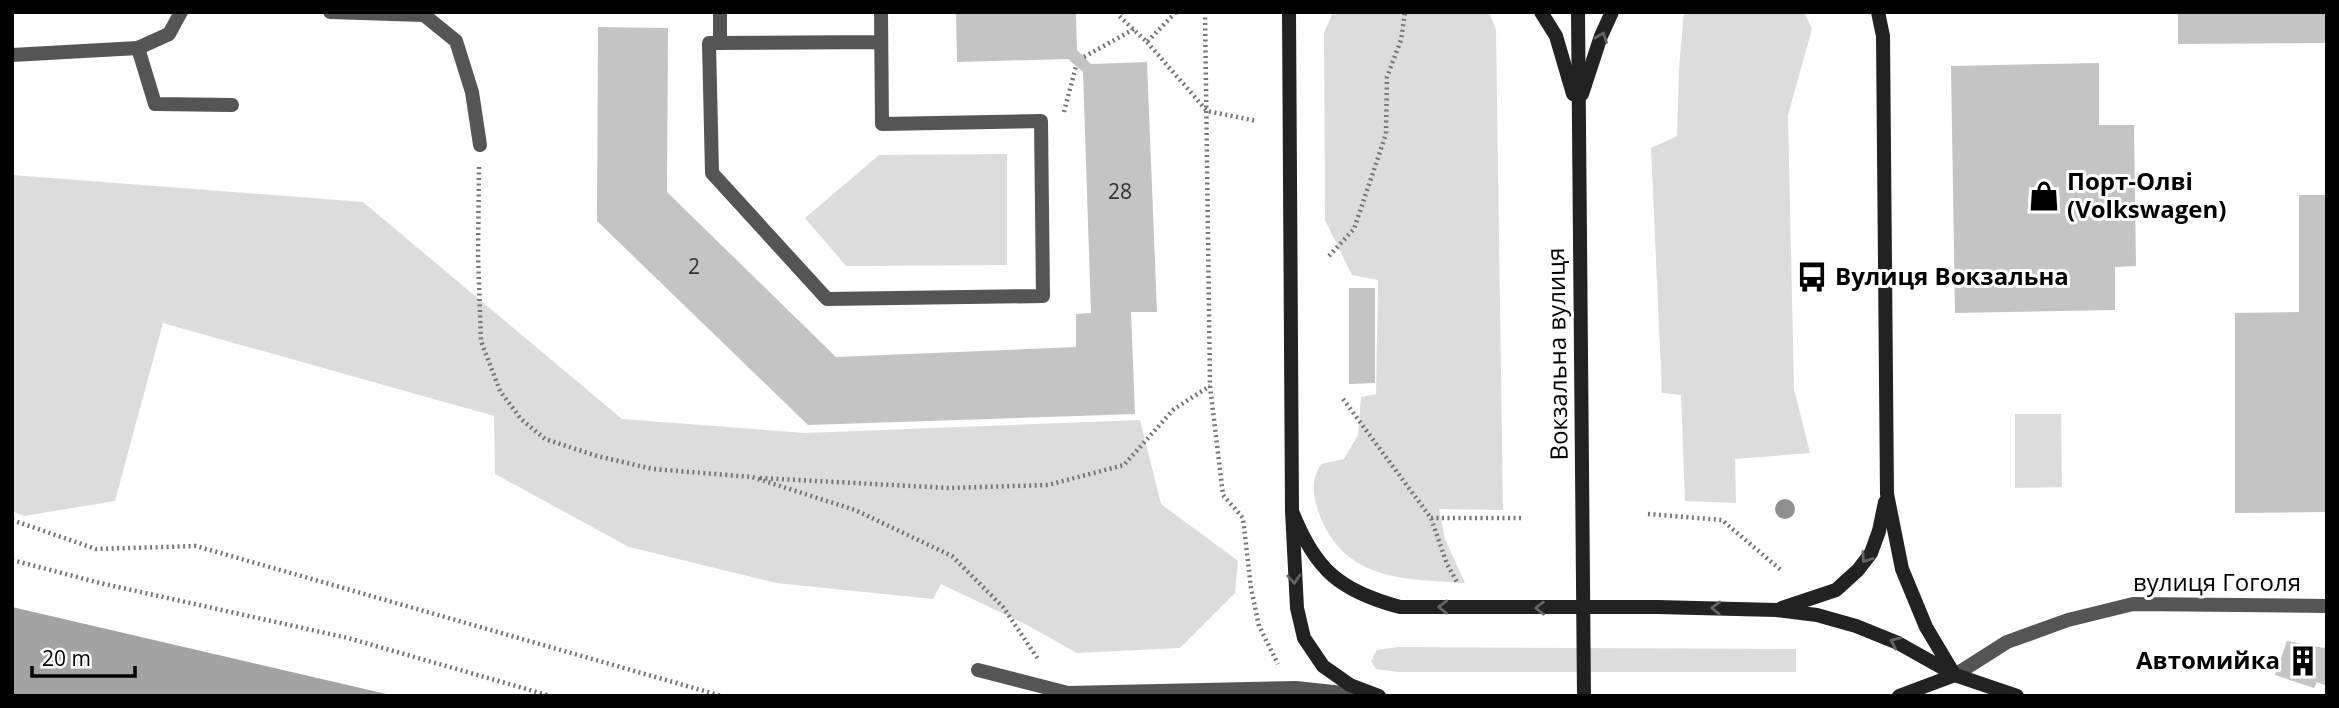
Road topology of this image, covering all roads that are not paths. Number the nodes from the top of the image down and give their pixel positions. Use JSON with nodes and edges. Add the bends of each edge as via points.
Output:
{"nodes":[{"id":1,"x":181,"y":12,"type":"edge"},
{"id":2,"x":330,"y":12,"type":"edge"},
{"id":3,"x":720,"y":12,"type":"edge"},
{"id":4,"x":881,"y":12,"type":"edge"},
{"id":5,"x":1289,"y":12,"type":"edge"},
{"id":6,"x":1541,"y":12,"type":"edge"},
{"id":7,"x":1578,"y":12,"type":"edge"},
{"id":8,"x":1612,"y":12,"type":"edge"},
{"id":9,"x":1878,"y":12,"type":"edge"},
{"id":10,"x":881,"y":42,"type":"junction"},
{"id":11,"x":720,"y":43,"type":"junction"},
{"id":12,"x":138,"y":48,"type":"junction"},
{"id":13,"x":12,"y":55,"type":"edge"},
{"id":14,"x":232,"y":105,"type":"dead end"},
{"id":15,"x":1577,"y":109,"type":"junction"},
{"id":16,"x":480,"y":145,"type":"road end"},
{"id":17,"x":1887,"y":494,"type":"junction"},
{"id":18,"x":1292,"y":511,"type":"junction"},
{"id":19,"x":2327,"y":606,"type":"edge"},
{"id":20,"x":1776,"y":610,"type":"junction"},
{"id":21,"x":978,"y":670,"type":"dead end"},
{"id":22,"x":1955,"y":675,"type":"junction"},
{"id":23,"x":1371,"y":696,"type":"edge"},
{"id":24,"x":1379,"y":696,"type":"edge"},
{"id":25,"x":1584,"y":696,"type":"edge"},
{"id":26,"x":1899,"y":696,"type":"edge"},
{"id":27,"x":2017,"y":696,"type":"edge"}],
"edges":[{"from":1,"to":12,"type":"street","via":[[169,34]]},
{"from":2,"to":16,"type":"street","via":[[424,15],[456,41],[472,92]]},
{"from":3,"to":11,"type":"street"},
{"from":4,"to":10,"type":"street"},
{"from":5,"to":18,"type":"main road"},
{"from":6,"to":15,"type":"main road","via":[[1556,36]]},
{"from":7,"to":15,"type":"main road","name":"Вокзальна вулиця"},
{"from":15,"to":8,"type":"main road","one_way":true},
{"from":9,"to":17,"type":"main road","via":[[1883,36]]},
{"from":10,"to":11,"type":"street"},
{"from":10,"to":11,"type":"street","via":[[882,124],[1041,121],[1043,296],[827,299],[712,173],[709,43]]},
{"from":12,"to":13,"type":"street"},
{"from":12,"to":14,"type":"street","via":[[155,104]]},
{"from":15,"to":25,"type":"main road","name":"Вокзальна вулиця"},
{"from":17,"to":20,"type":"main road","one_way":true,"via":[[1871,553],[1858,570],[1836,590]]},
{"from":17,"to":22,"type":"main road","via":[[1902,569],[1926,627]]},
{"from":20,"to":18,"type":"main road","one_way":true,"via":[[1401,607],[1372,599],[1332,577],[1302,537]]},
{"from":18,"to":24,"type":"main road","one_way":true,"via":[[1294,581],[1304,638],[1323,666],[1350,685]]},
{"from":19,"to":22,"type":"street","name":"вулиця Гоголя","via":[[2133,604],[2007,642]]},
{"from":22,"to":20,"type":"main road","one_way":true,"via":[[1856,626]]},
{"from":21,"to":23,"type":"street","via":[[1068,693],[1296,688]]},
{"from":22,"to":26,"type":"main road"},
{"from":22,"to":27,"type":"main road"}]}
